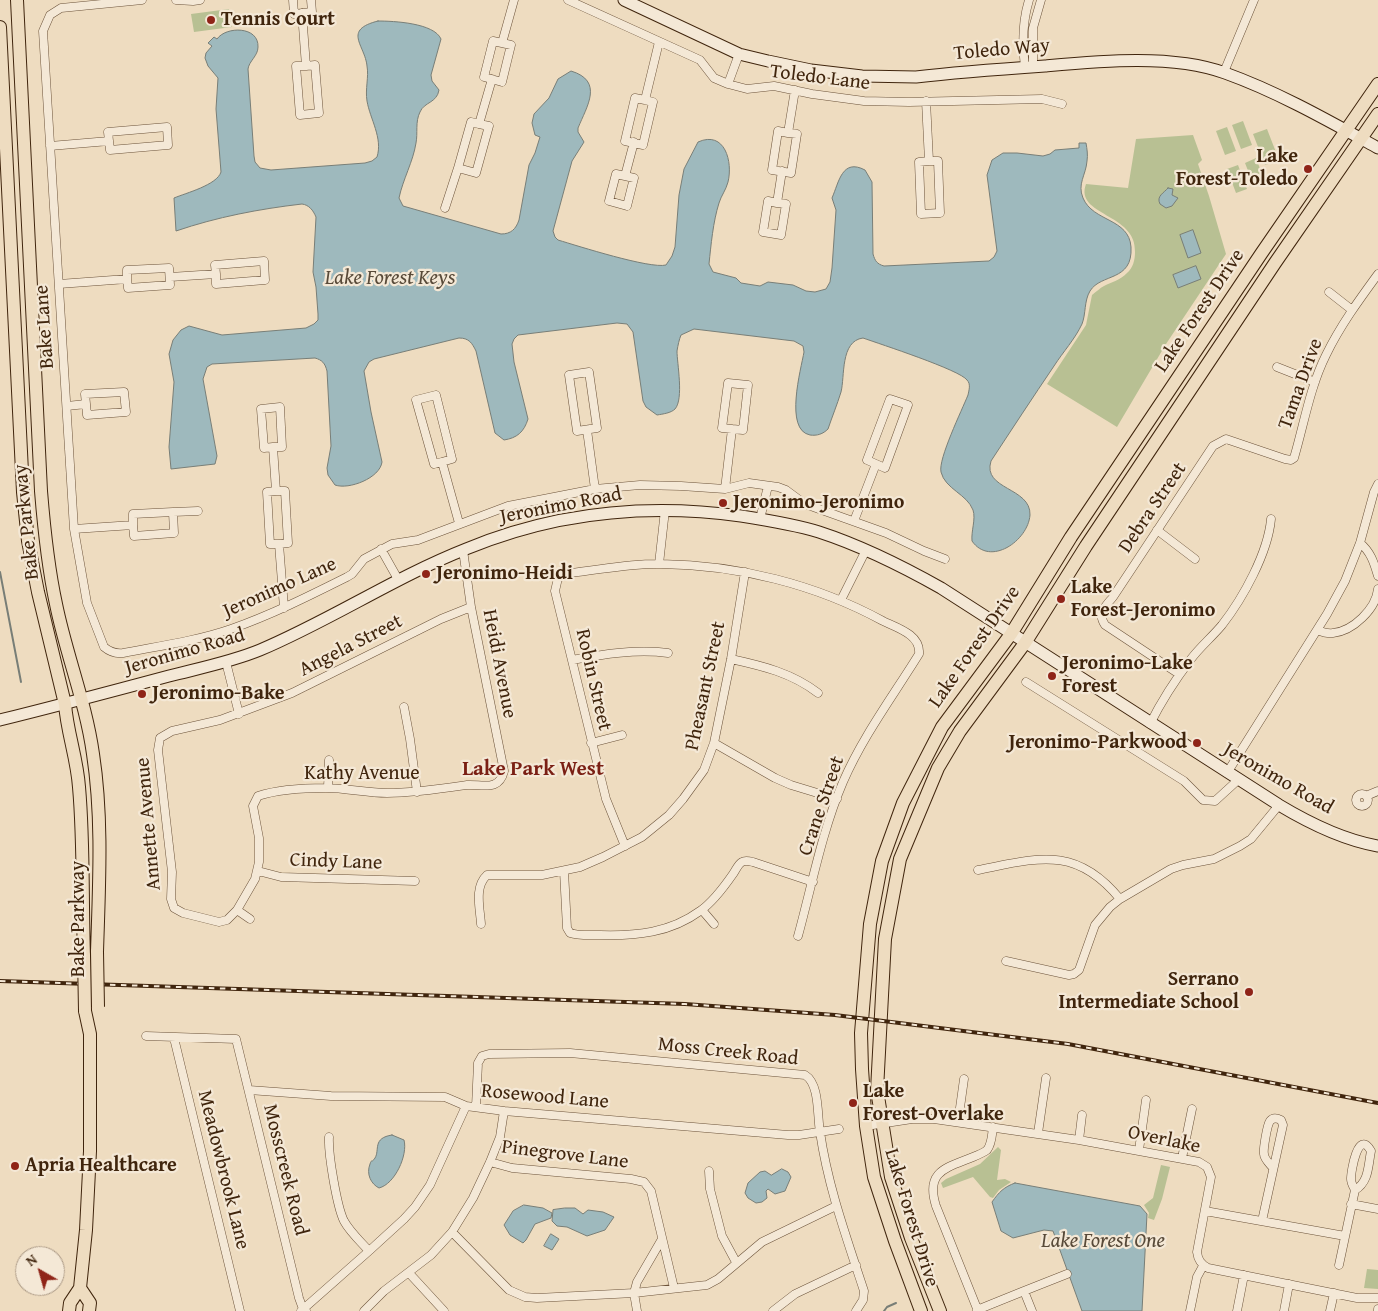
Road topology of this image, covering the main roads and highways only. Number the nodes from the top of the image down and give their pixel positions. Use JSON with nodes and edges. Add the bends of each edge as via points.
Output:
{"nodes":[{"id":1,"x":17,"y":0,"type":"edge"},
{"id":2,"x":624,"y":0,"type":"edge"},
{"id":3,"x":0,"y":27,"type":"edge"},
{"id":4,"x":1378,"y":84,"type":"edge"},
{"id":5,"x":1378,"y":114,"type":"edge"},
{"id":6,"x":1346,"y":131,"type":"junction"},
{"id":7,"x":1361,"y":139,"type":"junction"},
{"id":8,"x":1378,"y":148,"type":"edge"},
{"id":9,"x":1010,"y":634,"type":"junction"},
{"id":10,"x":1025,"y":643,"type":"junction"},
{"id":11,"x":82,"y":700,"type":"junction"},
{"id":12,"x":65,"y":704,"type":"junction"},
{"id":13,"x":0,"y":720,"type":"edge"},
{"id":14,"x":1378,"y":846,"type":"edge"},
{"id":15,"x":90,"y":1034,"type":"junction"},
{"id":16,"x":80,"y":1288,"type":"junction"},
{"id":17,"x":69,"y":1311,"type":"edge"},
{"id":18,"x":89,"y":1311,"type":"edge"},
{"id":19,"x":921,"y":1311,"type":"edge"},
{"id":20,"x":940,"y":1311,"type":"edge"}],
"edges":[{"from":1,"to":11,"type":"main road","name":"Bake Parkway","via":[[45,539],[56,604]]},
{"from":2,"to":6,"type":"main road","name":"Toledo Way","via":[[739,54],[811,70],[870,77],[1110,61],[1172,62],[1224,72]]},
{"from":3,"to":12,"type":"main road","name":"Bake Parkway","via":[[24,502],[38,592]]},
{"from":4,"to":6,"type":"main road","name":"Lake Forest Drive"},
{"from":5,"to":7,"type":"main road","name":"Lake Forest Drive"},
{"from":6,"to":7,"type":"main road","name":"Toledo Way"},
{"from":6,"to":9,"type":"main road","name":"Lake Forest Drive","via":[[1077,528]]},
{"from":7,"to":8,"type":"main road","name":"Toledo Way"},
{"from":7,"to":10,"type":"main road","name":"Lake Forest Drive","via":[[1097,530]]},
{"from":9,"to":10,"type":"main road","name":"Jeronimo Road"},
{"from":9,"to":11,"type":"main road","name":"Jeronimo Road","via":[[941,588],[866,550],[810,530],[711,512],[611,512],[516,531],[463,550],[262,649],[226,662]]},
{"from":9,"to":19,"type":"main road","name":"Lake Forest Drive","via":[[942,727],[903,804],[882,860],[870,924],[861,1033],[863,1108],[874,1177]]},
{"from":10,"to":14,"type":"main road","name":"Jeronimo Road","via":[[1279,805],[1317,826]]},
{"from":10,"to":20,"type":"main road","name":"Lake Forest Drive","via":[[960,731],[938,768],[900,858],[885,939],[877,1090],[881,1123],[891,1178]]},
{"from":11,"to":12,"type":"main road","name":"Jeronimo Road"},
{"from":11,"to":15,"type":"main road","name":"Bake Parkway","bridge":true,"via":[[93,752],[99,834],[98,1007]]},
{"from":12,"to":13,"type":"main road","name":"Jeronimo Road"},
{"from":12,"to":15,"type":"main road","name":"Bake Parkway","bridge":true,"via":[[80,787],[85,1011]]},
{"from":15,"to":16,"type":"main road","name":"Bake Parkway","via":[[89,1184]]},
{"from":16,"to":17,"type":"main road","name":"Bake Parkway","via":[[70,1303]]},
{"from":16,"to":18,"type":"main road","name":"Bake Parkway","via":[[90,1303]]}]}
